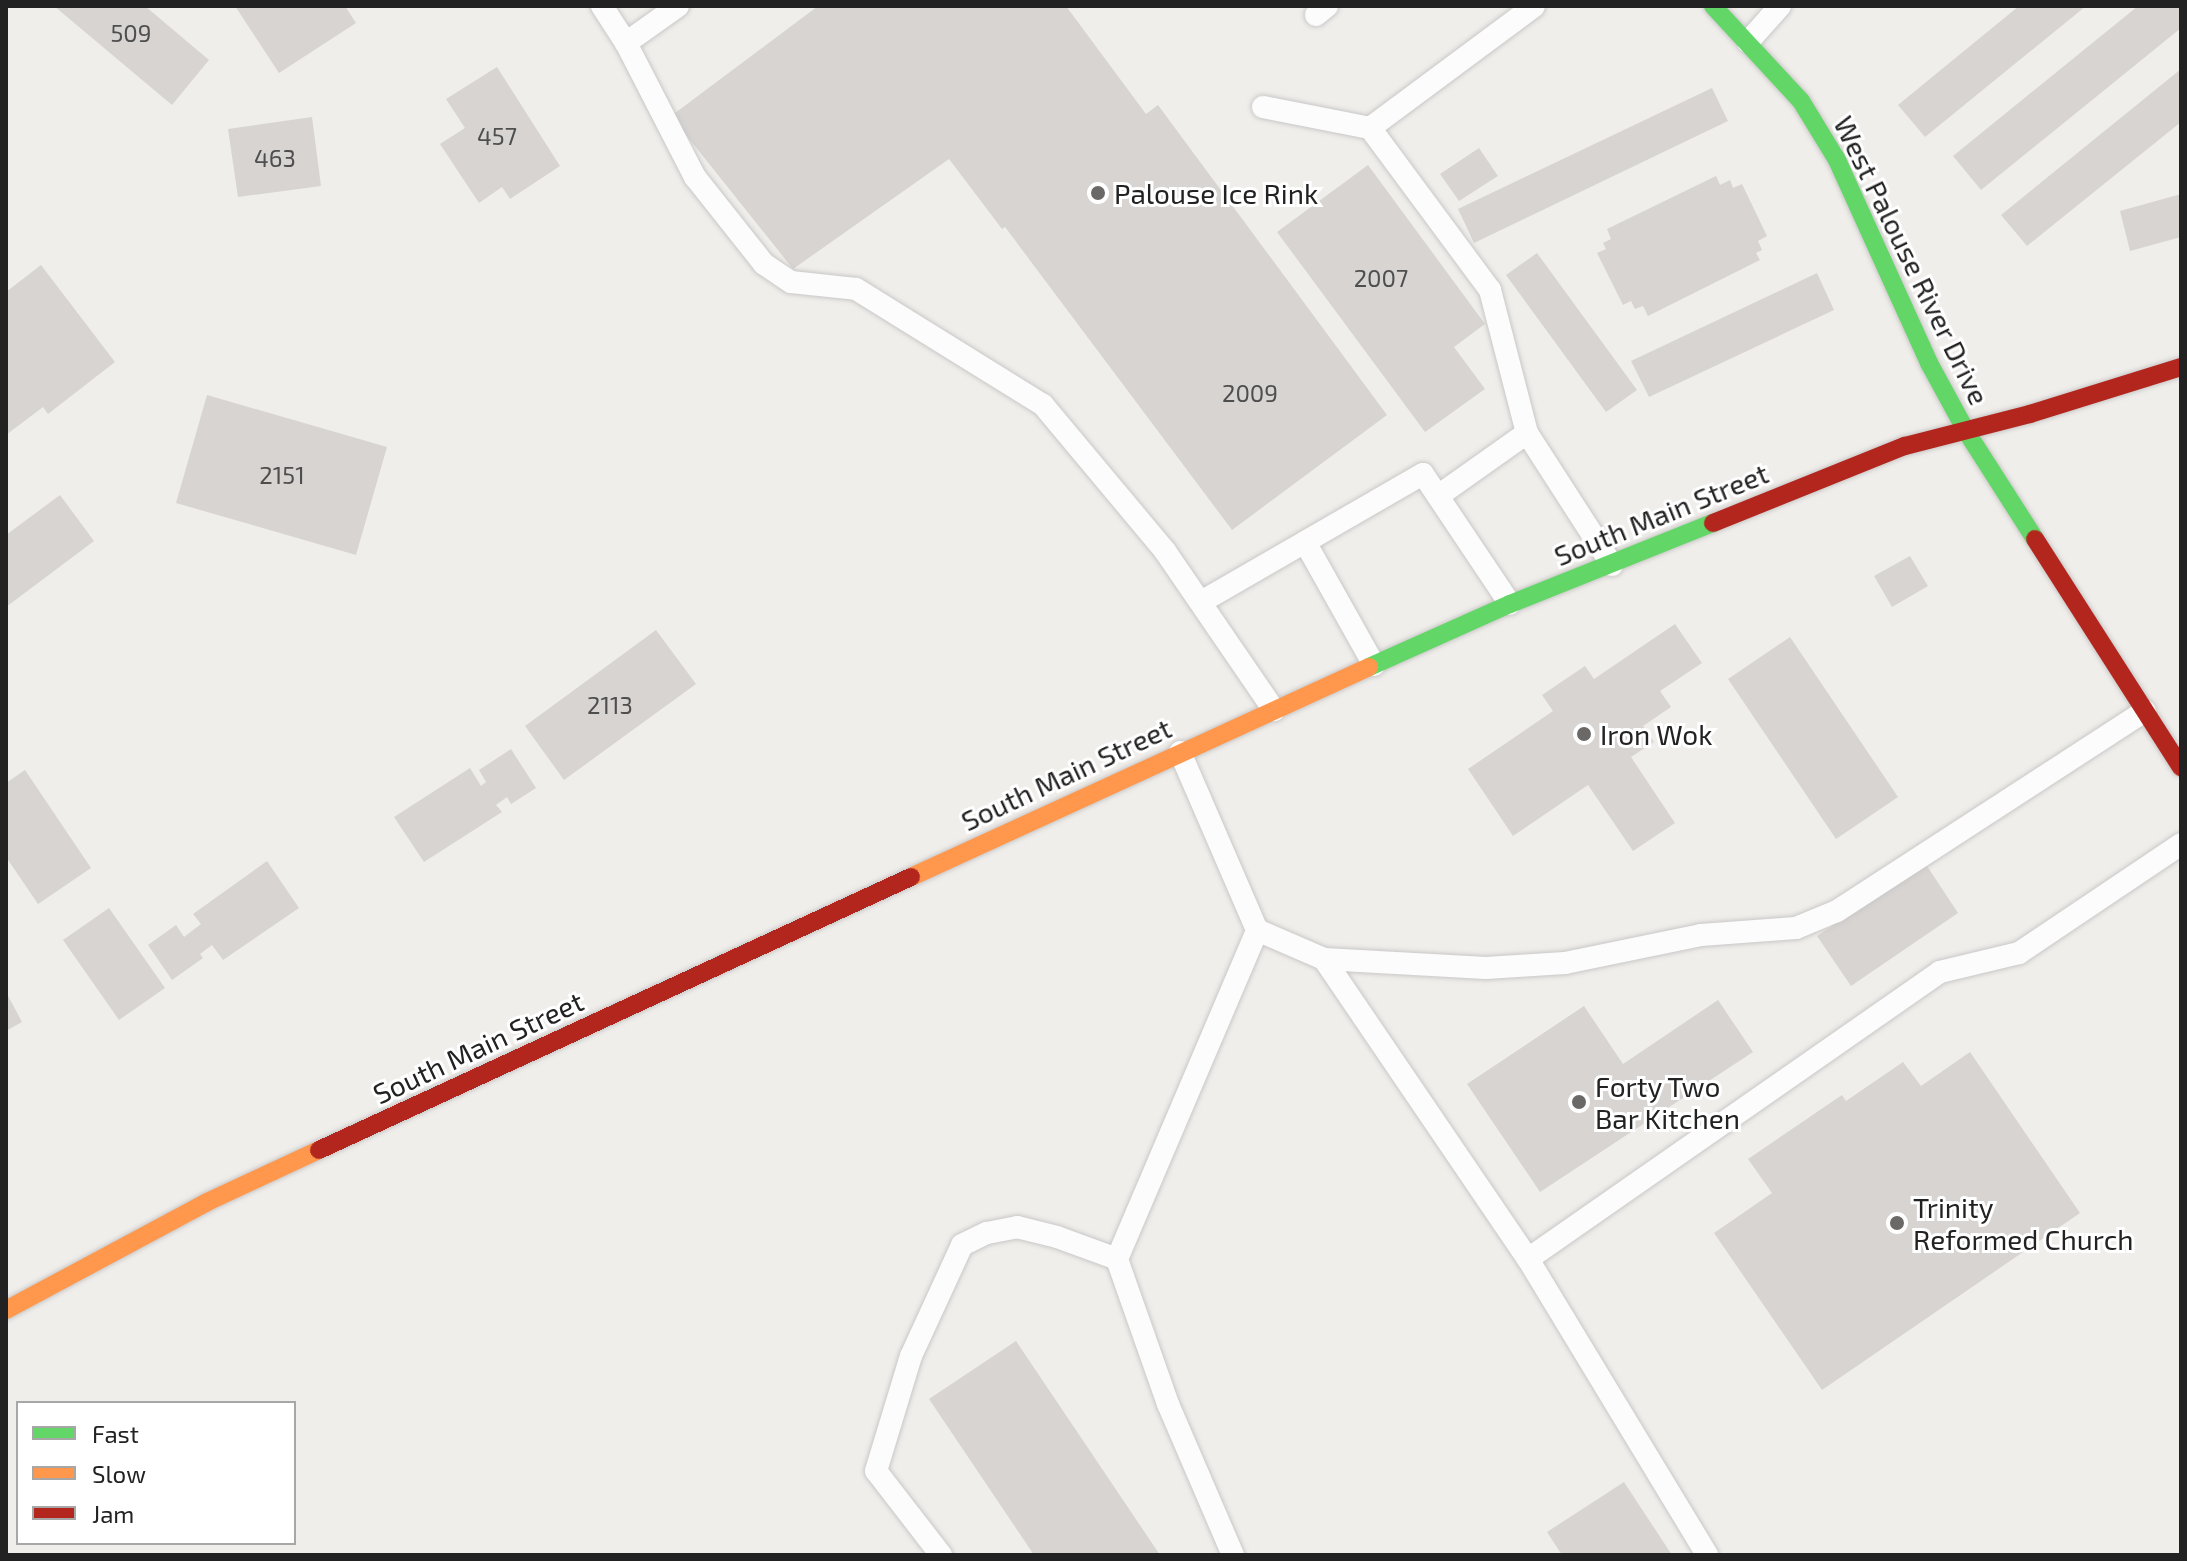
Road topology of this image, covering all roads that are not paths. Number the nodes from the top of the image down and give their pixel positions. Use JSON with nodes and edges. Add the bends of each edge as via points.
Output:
{"nodes":[{"id":1,"x":602,"y":6,"type":"edge"},
{"id":2,"x":678,"y":6,"type":"edge"},
{"id":3,"x":1534,"y":6,"type":"edge"},
{"id":4,"x":1713,"y":6,"type":"edge"},
{"id":5,"x":1780,"y":6,"type":"edge"},
{"id":6,"x":1748,"y":42,"type":"junction"},
{"id":7,"x":626,"y":43,"type":"junction"},
{"id":8,"x":1263,"y":107,"type":"dead end"},
{"id":9,"x":1370,"y":128,"type":"junction"},
{"id":10,"x":2181,"y":367,"type":"edge"},
{"id":11,"x":1966,"y":431,"type":"junction"},
{"id":12,"x":1527,"y":433,"type":"junction"},
{"id":13,"x":1438,"y":496,"type":"junction"},
{"id":14,"x":1305,"y":542,"type":"junction"},
{"id":15,"x":1612,"y":565,"type":"junction"},
{"id":16,"x":1201,"y":602,"type":"junction"},
{"id":17,"x":1510,"y":604,"type":"junction"},
{"id":18,"x":1374,"y":665,"type":"junction"},
{"id":19,"x":1274,"y":710,"type":"junction"},
{"id":20,"x":2145,"y":711,"type":"junction"},
{"id":21,"x":1180,"y":752,"type":"junction"},
{"id":22,"x":2181,"y":767,"type":"edge"},
{"id":23,"x":2181,"y":844,"type":"edge"},
{"id":24,"x":1257,"y":930,"type":"junction"},
{"id":25,"x":1324,"y":959,"type":"junction"},
{"id":26,"x":1117,"y":1259,"type":"junction"},
{"id":27,"x":1528,"y":1259,"type":"junction"},
{"id":28,"x":6,"y":1310,"type":"edge"},
{"id":29,"x":941,"y":1555,"type":"edge"},
{"id":30,"x":1233,"y":1555,"type":"edge"},
{"id":31,"x":1707,"y":1555,"type":"edge"}],
"edges":[{"from":1,"to":7,"type":"lane"},
{"from":2,"to":7,"type":"lane"},
{"from":3,"to":9,"type":"lane"},
{"from":4,"to":6,"type":"main road","name":"West Palouse River Drive"},
{"from":5,"to":6,"type":"lane"},
{"from":6,"to":11,"type":"main road","name":"West Palouse River Drive","via":[[1801,101],[1837,160],[1929,363]]},
{"from":7,"to":16,"type":"lane","via":[[695,177],[764,264],[791,282],[856,289],[1043,405]]},
{"from":8,"to":9,"type":"lane"},
{"from":9,"to":12,"type":"lane","via":[[1490,290]]},
{"from":10,"to":11,"type":"main road","name":"South Main Street"},
{"from":11,"to":15,"type":"main road","name":"South Main Street","via":[[1905,446]]},
{"from":11,"to":20,"type":"main road","name":"West Palouse River Drive"},
{"from":12,"to":13,"type":"lane"},
{"from":12,"to":15,"type":"lane"},
{"from":13,"to":14,"type":"lane","via":[[1423,474]]},
{"from":13,"to":17,"type":"lane"},
{"from":14,"to":16,"type":"lane"},
{"from":14,"to":18,"type":"lane"},
{"from":15,"to":17,"type":"main road","name":"South Main Street"},
{"from":16,"to":19,"type":"lane"},
{"from":17,"to":18,"type":"main road","name":"South Main Street"},
{"from":18,"to":19,"type":"main road","name":"South Main Street"},
{"from":19,"to":21,"type":"main road","name":"South Main Street"},
{"from":20,"to":22,"type":"main road","name":"West Palouse River Drive"},
{"from":20,"to":25,"type":"lane","via":[[1837,911],[1796,928],[1701,935],[1565,963],[1486,968]]},
{"from":21,"to":24,"type":"lane"},
{"from":21,"to":28,"type":"main road","name":"South Main Street","via":[[207,1202]]},
{"from":23,"to":27,"type":"lane","via":[[2019,953],[1940,972]]},
{"from":24,"to":25,"type":"lane"},
{"from":24,"to":26,"type":"lane"},
{"from":25,"to":27,"type":"lane"},
{"from":26,"to":29,"type":"lane","via":[[1017,1227],[962,1245],[911,1356],[876,1471]]},
{"from":26,"to":30,"type":"lane","via":[[1168,1404]]},
{"from":27,"to":31,"type":"lane"}]}
